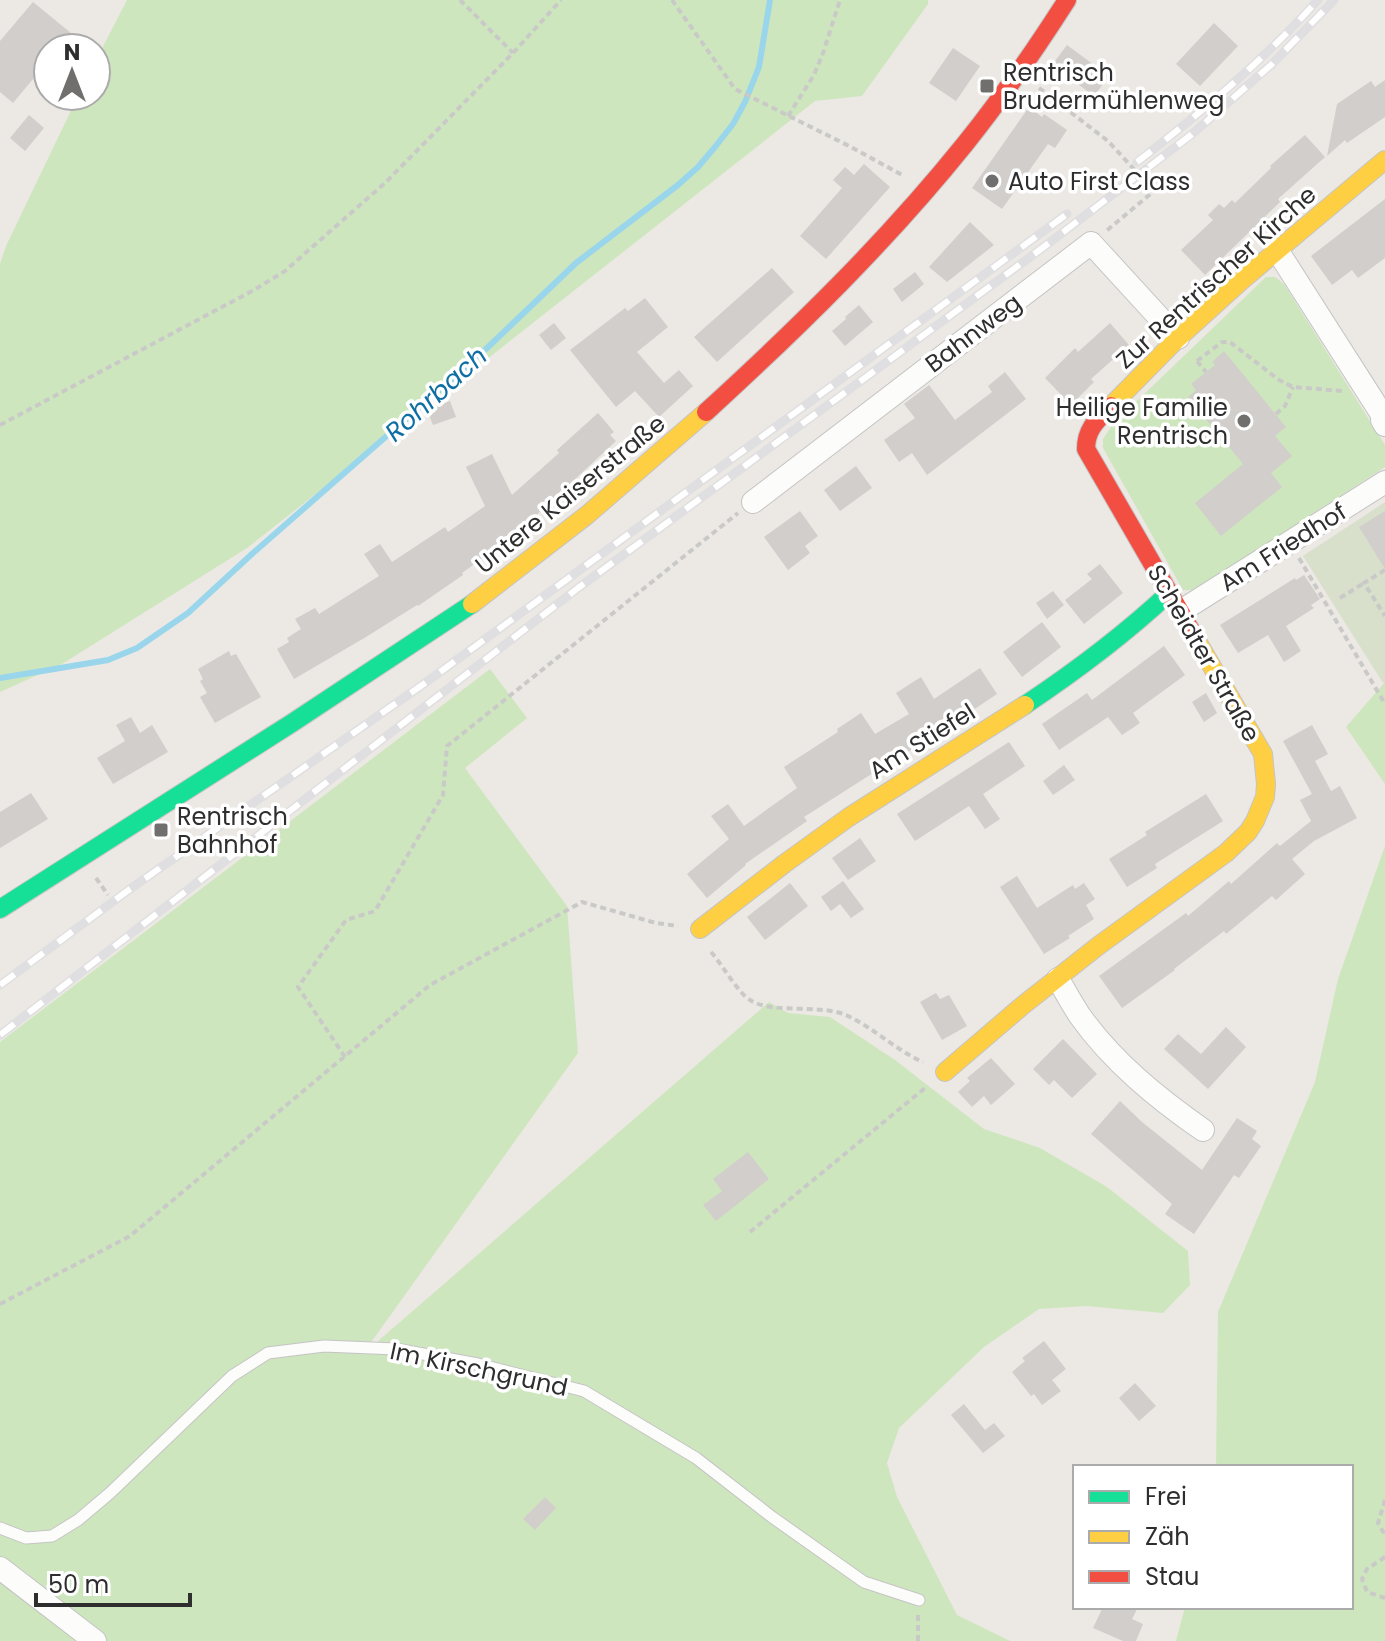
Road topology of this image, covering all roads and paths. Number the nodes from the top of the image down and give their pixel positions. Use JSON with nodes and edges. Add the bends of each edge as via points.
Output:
{"nodes":[{"id":1,"x":460,"y":0,"type":"edge"},
{"id":2,"x":561,"y":0,"type":"edge"},
{"id":3,"x":672,"y":0,"type":"edge"},
{"id":4,"x":840,"y":0,"type":"edge"},
{"id":5,"x":1067,"y":0,"type":"edge"},
{"id":6,"x":513,"y":53,"type":"junction"},
{"id":7,"x":1020,"y":73,"type":"junction"},
{"id":8,"x":788,"y":116,"type":"junction"},
{"id":9,"x":1385,"y":160,"type":"edge"},
{"id":10,"x":925,"y":192,"type":"junction"},
{"id":11,"x":1091,"y":243,"type":"junction"},
{"id":12,"x":1277,"y":250,"type":"junction"},
{"id":13,"x":1178,"y":338,"type":"junction"},
{"id":14,"x":1206,"y":372,"type":"dead end"},
{"id":15,"x":1293,"y":387,"type":"junction"},
{"id":16,"x":1367,"y":390,"type":"junction"},
{"id":17,"x":1276,"y":414,"type":"dead end"},
{"id":18,"x":1384,"y":418,"type":"edge"},
{"id":19,"x":0,"y":425,"type":"edge"},
{"id":20,"x":1086,"y":437,"type":"joint"},
{"id":21,"x":1385,"y":482,"type":"edge"},
{"id":22,"x":753,"y":502,"type":"joint"},
{"id":23,"x":1290,"y":542,"type":"junction"},
{"id":24,"x":1385,"y":570,"type":"edge"},
{"id":25,"x":1364,"y":583,"type":"junction"},
{"id":26,"x":1340,"y":598,"type":"dead end"},
{"id":27,"x":1175,"y":602,"type":"junction"},
{"id":28,"x":1385,"y":616,"type":"edge"},
{"id":29,"x":1385,"y":704,"type":"edge"},
{"id":30,"x":0,"y":909,"type":"edge"},
{"id":31,"x":700,"y":929,"type":"joint"},
{"id":32,"x":710,"y":950,"type":"dead end"},
{"id":33,"x":1058,"y":979,"type":"junction"},
{"id":34,"x":345,"y":1057,"type":"junction"},
{"id":35,"x":945,"y":1072,"type":"junction"},
{"id":36,"x":1203,"y":1130,"type":"dead end"},
{"id":37,"x":750,"y":1232,"type":"dead end"},
{"id":38,"x":0,"y":1304,"type":"edge"},
{"id":39,"x":1385,"y":1500,"type":"edge"},
{"id":40,"x":0,"y":1528,"type":"edge"},
{"id":41,"x":1385,"y":1535,"type":"edge"},
{"id":42,"x":1385,"y":1557,"type":"edge"},
{"id":43,"x":0,"y":1568,"type":"edge"},
{"id":44,"x":1385,"y":1598,"type":"edge"},
{"id":45,"x":919,"y":1600,"type":"joint"},
{"id":46,"x":95,"y":1641,"type":"edge"},
{"id":47,"x":918,"y":1641,"type":"edge"}],
"edges":[{"from":1,"to":6,"type":"path"},
{"from":2,"to":6,"type":"path"},
{"from":3,"to":8,"type":"path","via":[[735,89]]},
{"from":4,"to":8,"type":"path","via":[[814,75]]},
{"from":5,"to":7,"type":"street","name":"Untere Kaiserstraße"},
{"from":6,"to":19,"type":"path","via":[[385,183],[285,271]]},
{"from":7,"to":10,"type":"street","name":"Untere Kaiserstraße"},
{"from":7,"to":11,"type":"path","via":[[1108,141],[1154,191]]},
{"from":8,"to":10,"type":"path","via":[[901,174]]},
{"from":9,"to":12,"type":"street","name":"Zur Rentrischer Kirche"},
{"from":10,"to":30,"type":"street","name":"Untere Kaiserstraße","via":[[842,283],[717,403],[531,559],[339,692]]},
{"from":11,"to":13,"type":"street"},
{"from":11,"to":22,"type":"street","name":"Bahnweg"},
{"from":12,"to":13,"type":"street","name":"Zur Rentrischer Kirche"},
{"from":12,"to":16,"type":"street"},
{"from":13,"to":20,"type":"street","name":"Zur Rentrischer Kirche"},
{"from":14,"to":15,"type":"path","via":[[1195,359],[1230,342]]},
{"from":15,"to":16,"type":"path"},
{"from":15,"to":17,"type":"path"},
{"from":16,"to":18,"type":"street"},
{"from":20,"to":27,"type":"street","name":"Scheidter Straße","via":[[1086,449]]},
{"from":21,"to":23,"type":"street","name":"Am Friedhof"},
{"from":22,"to":34,"type":"path","via":[[447,746],[443,795],[375,911],[346,920],[298,987]]},
{"from":23,"to":27,"type":"street","name":"Am Friedhof"},
{"from":23,"to":29,"type":"path"},
{"from":24,"to":25,"type":"path"},
{"from":25,"to":26,"type":"path"},
{"from":25,"to":28,"type":"path"},
{"from":27,"to":31,"type":"street","name":"Am Stiefel","via":[[870,802]]},
{"from":27,"to":33,"type":"street","name":"Scheidter Straße","via":[[1263,754],[1264,805],[1243,839]]},
{"from":31,"to":34,"type":"path","via":[[582,902],[430,985]]},
{"from":32,"to":35,"type":"path","via":[[747,999],[759,1005],[847,1015],[904,1053]]},
{"from":33,"to":35,"type":"street","name":"Scheidter Straße"},
{"from":33,"to":36,"type":"street","via":[[1080,1016],[1121,1064]]},
{"from":34,"to":38,"type":"path","via":[[130,1236]]},
{"from":35,"to":37,"type":"path"},
{"from":39,"to":41,"type":"path","via":[[1378,1523]]},
{"from":40,"to":45,"type":"lane","name":"Im Kirschgrund","via":[[26,1538],[52,1536],[78,1520],[232,1376],[268,1353],[324,1346],[396,1349],[584,1391],[696,1458],[864,1582]]},
{"from":42,"to":44,"type":"path","via":[[1362,1579],[1367,1592]]},
{"from":43,"to":46,"type":"street"},
{"from":45,"to":47,"type":"path"}]}
